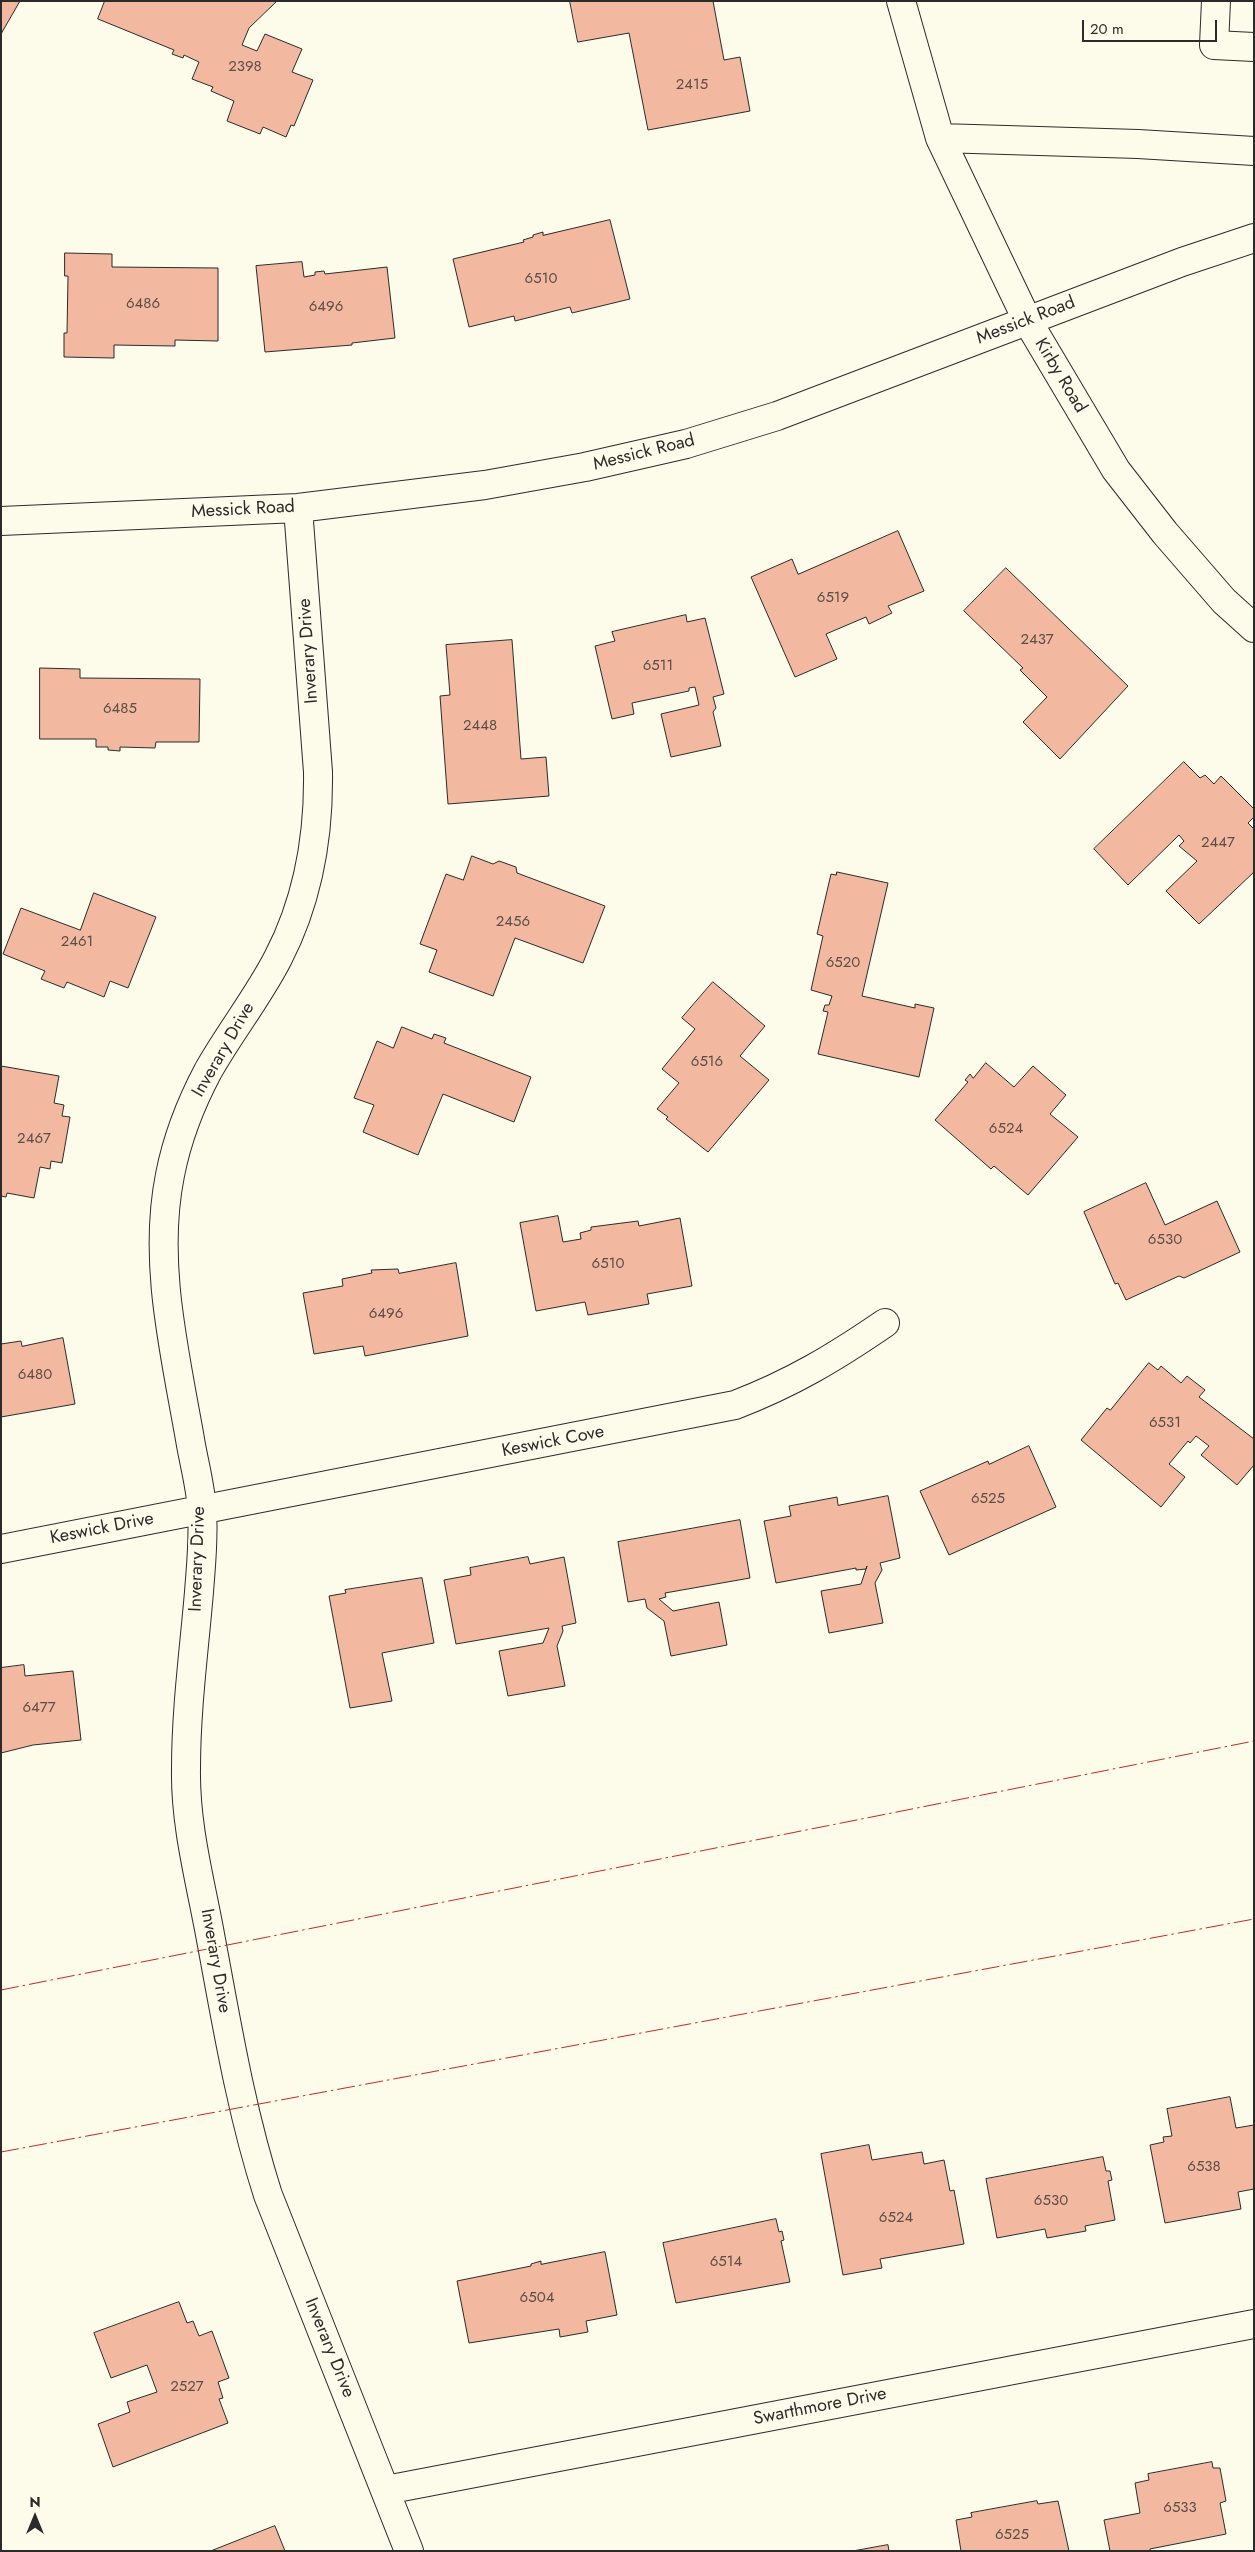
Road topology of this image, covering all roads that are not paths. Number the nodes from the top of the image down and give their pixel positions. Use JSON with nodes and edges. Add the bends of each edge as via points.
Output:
{"nodes":[{"id":1,"x":901,"y":1,"type":"edge"},
{"id":2,"x":1216,"y":1,"type":"edge"},
{"id":3,"x":1254,"y":47,"type":"edge"},
{"id":4,"x":940,"y":138,"type":"junction"},
{"id":5,"x":1254,"y":151,"type":"edge"},
{"id":6,"x":1254,"y":238,"type":"edge"},
{"id":7,"x":1027,"y":320,"type":"junction"},
{"id":8,"x":298,"y":508,"type":"junction"},
{"id":9,"x":1,"y":521,"type":"edge"},
{"id":10,"x":1254,"y":628,"type":"edge"},
{"id":11,"x":885,"y":1323,"type":"dead end"},
{"id":12,"x":202,"y":1510,"type":"junction"},
{"id":13,"x":1,"y":1549,"type":"edge"},
{"id":14,"x":1254,"y":2324,"type":"edge"},
{"id":15,"x":386,"y":2490,"type":"junction"},
{"id":16,"x":409,"y":2551,"type":"edge"}],
"edges":[{"from":1,"to":4,"type":"street","name":"Kirby Road"},
{"from":2,"to":3,"type":"street","via":[[1214,45]]},
{"from":4,"to":5,"type":"street"},
{"from":4,"to":7,"type":"street","name":"Kirby Road"},
{"from":6,"to":7,"type":"street","name":"Messick Road"},
{"from":7,"to":8,"type":"street","name":"Messick Road","via":[[777,416],[686,444],[485,485]]},
{"from":7,"to":10,"type":"street","name":"Kirby Road","via":[[1116,470],[1164,533],[1224,600]]},
{"from":8,"to":9,"type":"street","name":"Messick Road"},
{"from":8,"to":12,"type":"street","name":"Inverary Drive","via":[[318,772],[314,849],[300,905],[279,957],[208,1072],[184,1124],[170,1174],[164,1223],[165,1275],[172,1334]]},
{"from":11,"to":12,"type":"street","name":"Keswick Cove","via":[[834,1358],[779,1388],[735,1405]]},
{"from":12,"to":13,"type":"street","name":"Keswick Drive"},
{"from":12,"to":15,"type":"street","name":"Inverary Drive","via":[[202,1556],[186,1734],[186,1774],[195,1855],[234,2068],[250,2140],[268,2196]]},
{"from":14,"to":15,"type":"street","name":"Swarthmore Drive"},
{"from":15,"to":16,"type":"street","name":"Inverary Drive"}]}
